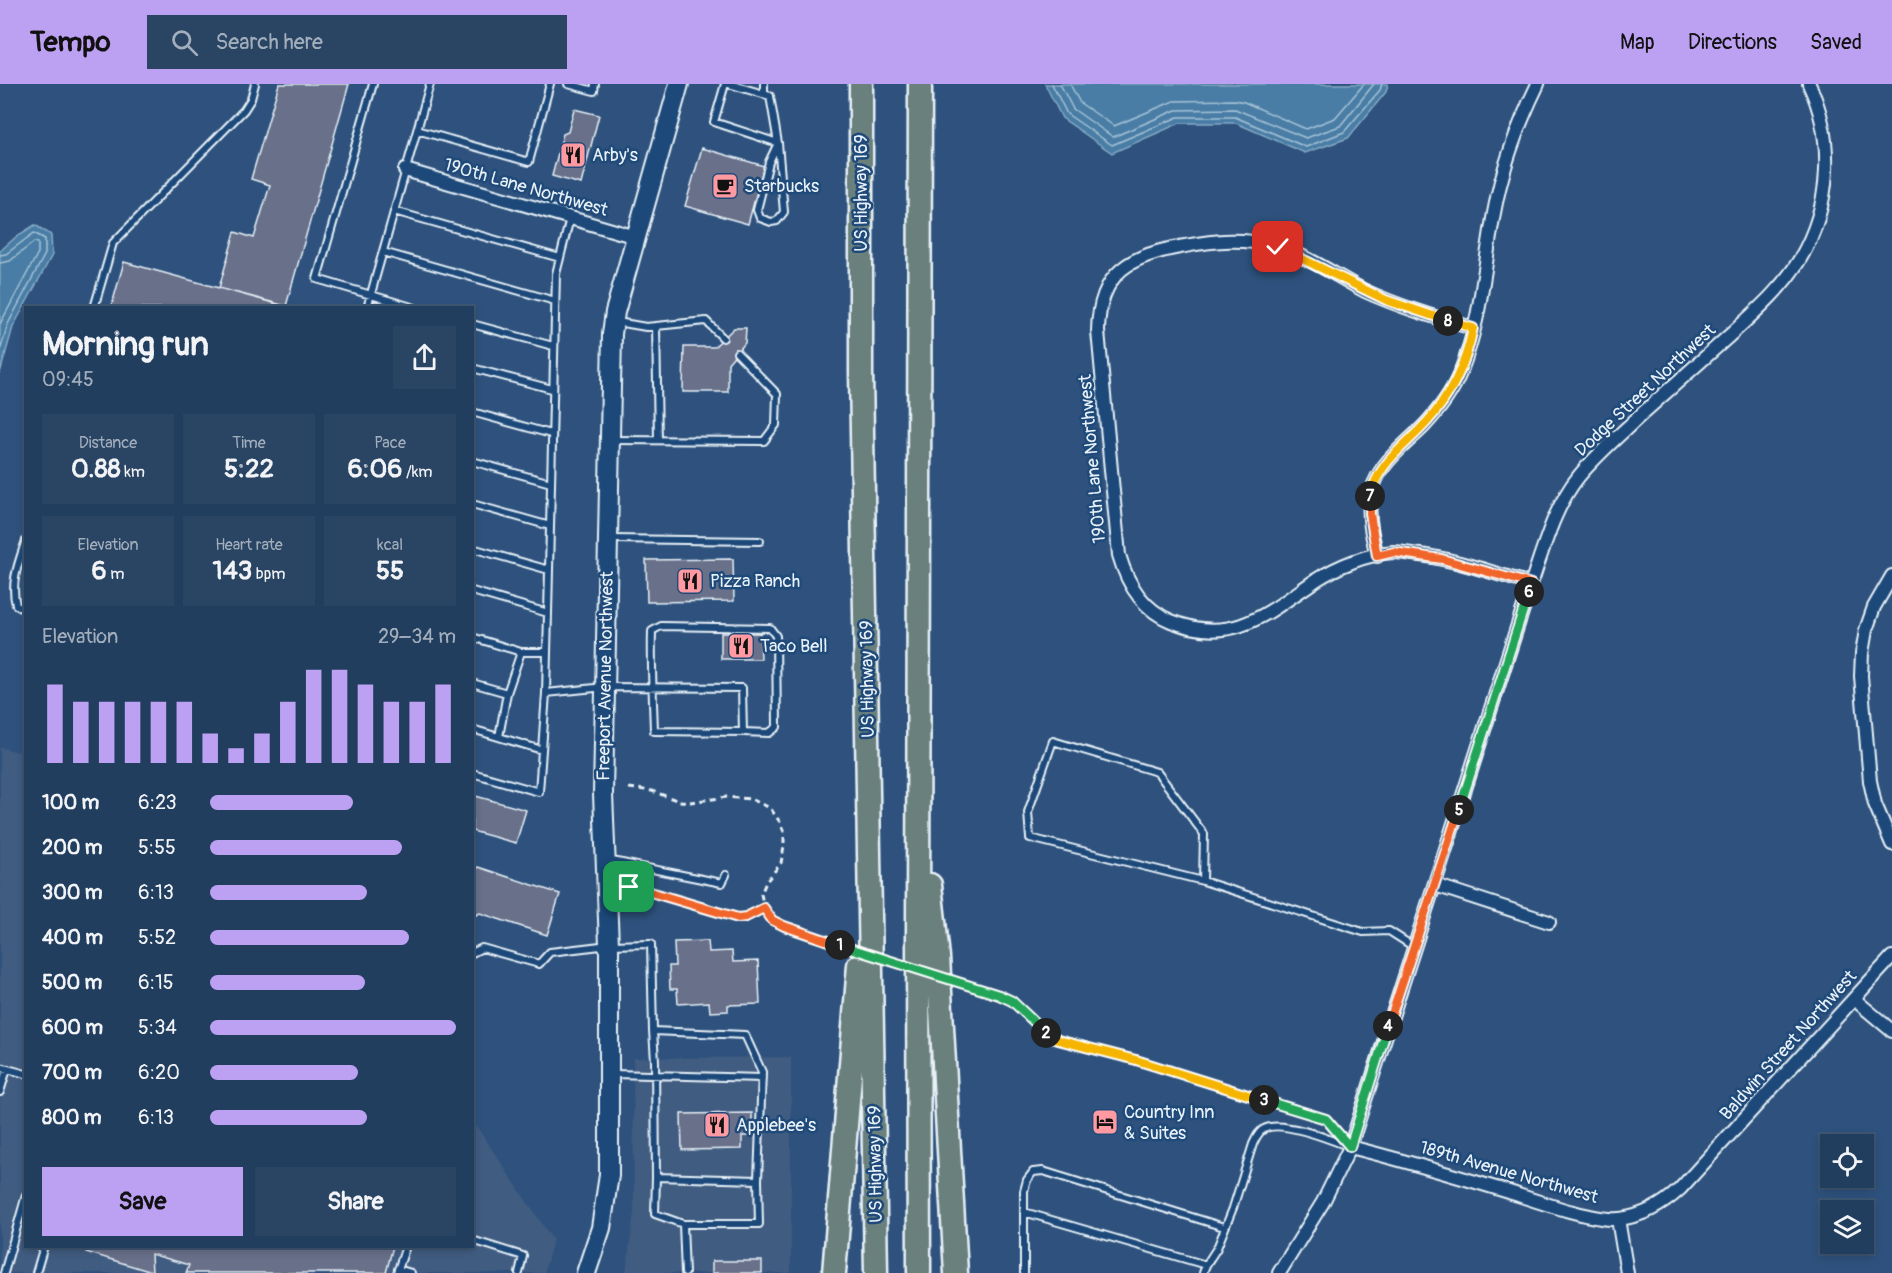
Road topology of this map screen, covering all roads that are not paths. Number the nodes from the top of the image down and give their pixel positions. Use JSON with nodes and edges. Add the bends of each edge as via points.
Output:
{"nodes":[{"id":1,"x":255,"y":84,"type":"edge"},
{"id":2,"x":373,"y":84,"type":"edge"},
{"id":3,"x":430,"y":84,"type":"edge"},
{"id":4,"x":550,"y":84,"type":"edge"},
{"id":5,"x":568,"y":84,"type":"edge"},
{"id":6,"x":595,"y":84,"type":"edge"},
{"id":7,"x":679,"y":84,"type":"edge"},
{"id":8,"x":727,"y":84,"type":"edge"},
{"id":9,"x":764,"y":84,"type":"edge"},
{"id":10,"x":861,"y":84,"type":"edge"},
{"id":11,"x":920,"y":84,"type":"edge"},
{"id":12,"x":1538,"y":84,"type":"edge"},
{"id":13,"x":1809,"y":84,"type":"edge"},
{"id":14,"x":764,"y":94,"type":"junction"},
{"id":15,"x":417,"y":130,"type":"junction"},
{"id":16,"x":778,"y":143,"type":"junction"},
{"id":17,"x":405,"y":170,"type":"junction"},
{"id":18,"x":394,"y":211,"type":"junction"},
{"id":19,"x":570,"y":218,"type":"junction"},
{"id":20,"x":636,"y":237,"type":"junction"},
{"id":21,"x":383,"y":252,"type":"junction"},
{"id":22,"x":560,"y":258,"type":"junction"},
{"id":23,"x":371,"y":295,"type":"junction"},
{"id":24,"x":555,"y":301,"type":"junction"},
{"id":25,"x":95,"y":306,"type":"edge"},
{"id":26,"x":368,"y":306,"type":"edge"},
{"id":27,"x":408,"y":306,"type":"edge"},
{"id":28,"x":614,"y":322,"type":"junction"},
{"id":29,"x":474,"y":325,"type":"edge"},
{"id":30,"x":656,"y":326,"type":"junction"},
{"id":31,"x":1473,"y":328,"type":"junction"},
{"id":32,"x":723,"y":338,"type":"dead end"},
{"id":33,"x":553,"y":346,"type":"junction"},
{"id":34,"x":737,"y":353,"type":"dead end"},
{"id":35,"x":474,"y":369,"type":"edge"},
{"id":36,"x":552,"y":389,"type":"junction"},
{"id":37,"x":474,"y":413,"type":"edge"},
{"id":38,"x":551,"y":434,"type":"junction"},
{"id":39,"x":609,"y":440,"type":"junction"},
{"id":40,"x":658,"y":440,"type":"junction"},
{"id":41,"x":474,"y":462,"type":"edge"},
{"id":42,"x":550,"y":483,"type":"junction"},
{"id":43,"x":474,"y":505,"type":"edge"},
{"id":44,"x":550,"y":526,"type":"junction"},
{"id":45,"x":607,"y":539,"type":"junction"},
{"id":46,"x":760,"y":541,"type":"dead end"},
{"id":47,"x":24,"y":546,"type":"edge"},
{"id":48,"x":474,"y":549,"type":"edge"},
{"id":49,"x":1377,"y":556,"type":"junction"},
{"id":50,"x":549,"y":570,"type":"junction"},
{"id":51,"x":1892,"y":576,"type":"edge"},
{"id":52,"x":1531,"y":584,"type":"junction"},
{"id":53,"x":474,"y":592,"type":"edge"},
{"id":54,"x":24,"y":610,"type":"edge"},
{"id":55,"x":548,"y":613,"type":"junction"},
{"id":56,"x":474,"y":638,"type":"edge"},
{"id":57,"x":521,"y":652,"type":"junction"},
{"id":58,"x":547,"y":652,"type":"junction"},
{"id":59,"x":474,"y":684,"type":"edge"},
{"id":60,"x":605,"y":687,"type":"junction"},
{"id":61,"x":653,"y":688,"type":"junction"},
{"id":62,"x":507,"y":693,"type":"junction"},
{"id":63,"x":546,"y":693,"type":"junction"},
{"id":64,"x":474,"y":730,"type":"edge"},
{"id":65,"x":743,"y":732,"type":"junction"},
{"id":66,"x":499,"y":737,"type":"junction"},
{"id":67,"x":542,"y":750,"type":"junction"},
{"id":68,"x":474,"y":774,"type":"edge"},
{"id":69,"x":918,"y":784,"type":"junction"},
{"id":70,"x":870,"y":844,"type":"junction"},
{"id":71,"x":1892,"y":844,"type":"edge"},
{"id":72,"x":606,"y":860,"type":"junction"},
{"id":73,"x":726,"y":875,"type":"dead end"},
{"id":74,"x":1203,"y":881,"type":"junction"},
{"id":75,"x":1435,"y":885,"type":"junction"},
{"id":76,"x":1549,"y":922,"type":"dead end"},
{"id":77,"x":609,"y":945,"type":"junction"},
{"id":78,"x":1414,"y":947,"type":"junction"},
{"id":79,"x":474,"y":952,"type":"edge"},
{"id":80,"x":1892,"y":957,"type":"edge"},
{"id":81,"x":1854,"y":999,"type":"junction"},
{"id":82,"x":653,"y":1031,"type":"junction"},
{"id":83,"x":1892,"y":1031,"type":"edge"},
{"id":84,"x":3,"y":1068,"type":"edge"},
{"id":85,"x":24,"y":1073,"type":"edge"},
{"id":86,"x":609,"y":1074,"type":"junction"},
{"id":87,"x":655,"y":1075,"type":"junction"},
{"id":88,"x":762,"y":1078,"type":"junction"},
{"id":89,"x":0,"y":1092,"type":"edge"},
{"id":90,"x":1350,"y":1147,"type":"junction"},
{"id":91,"x":1709,"y":1156,"type":"joint"},
{"id":92,"x":656,"y":1177,"type":"junction"},
{"id":93,"x":758,"y":1179,"type":"junction"},
{"id":94,"x":24,"y":1202,"type":"edge"},
{"id":95,"x":1024,"y":1212,"type":"junction"},
{"id":96,"x":1618,"y":1219,"type":"junction"},
{"id":97,"x":683,"y":1224,"type":"junction"},
{"id":98,"x":1224,"y":1227,"type":"junction"},
{"id":99,"x":474,"y":1241,"type":"edge"},
{"id":100,"x":43,"y":1248,"type":"edge"},
{"id":101,"x":405,"y":1248,"type":"edge"},
{"id":102,"x":1206,"y":1265,"type":"junction"},
{"id":103,"x":398,"y":1271,"type":"edge"},
{"id":104,"x":4,"y":1273,"type":"edge"},
{"id":105,"x":36,"y":1273,"type":"edge"},
{"id":106,"x":411,"y":1273,"type":"edge"},
{"id":107,"x":519,"y":1273,"type":"edge"},
{"id":108,"x":586,"y":1273,"type":"edge"},
{"id":109,"x":685,"y":1273,"type":"edge"},
{"id":110,"x":834,"y":1273,"type":"edge"},
{"id":111,"x":876,"y":1273,"type":"edge"},
{"id":112,"x":920,"y":1273,"type":"edge"},
{"id":113,"x":956,"y":1273,"type":"edge"},
{"id":114,"x":1024,"y":1273,"type":"edge"},
{"id":115,"x":1203,"y":1273,"type":"edge"},
{"id":116,"x":1279,"y":1273,"type":"edge"},
{"id":117,"x":1627,"y":1273,"type":"edge"}],
"edges":[{"from":1,"to":25,"type":"lane","via":[[244,110],[113,243]]},
{"from":2,"to":23,"type":"lane","via":[[317,279]]},
{"from":3,"to":15,"type":"lane"},
{"from":4,"to":15,"type":"lane","via":[[529,162]]},
{"from":5,"to":6,"type":"lane","via":[[594,91]]},
{"from":7,"to":20,"type":"street","name":"Freeport Avenue Northwest"},
{"from":8,"to":14,"type":"lane"},
{"from":8,"to":16,"type":"lane","via":[[714,123]]},
{"from":9,"to":14,"type":"lane"},
{"from":10,"to":70,"type":"highway","name":"US Highway 169","via":[[861,372]]},
{"from":11,"to":69,"type":"highway"},
{"from":12,"to":31,"type":"street","via":[[1506,160]]},
{"from":13,"to":52,"type":"street","name":"Dodge Street Northwest","via":[[1826,137],[1826,179],[1817,220],[1800,259],[1773,294],[1578,478],[1555,517]]},
{"from":14,"to":16,"type":"lane","via":[[770,96]]},
{"from":15,"to":17,"type":"lane"},
{"from":16,"to":16,"type":"lane","via":[[784,212],[771,222],[760,218],[757,210]]},
{"from":17,"to":18,"type":"lane"},
{"from":17,"to":19,"type":"street","name":"190th Lane Northwest"},
{"from":18,"to":21,"type":"lane"},
{"from":18,"to":22,"type":"lane"},
{"from":19,"to":20,"type":"street","name":"190th Lane Northwest"},
{"from":19,"to":22,"type":"lane"},
{"from":20,"to":28,"type":"street","name":"Freeport Avenue Northwest"},
{"from":21,"to":23,"type":"lane"},
{"from":21,"to":24,"type":"lane"},
{"from":22,"to":24,"type":"lane"},
{"from":23,"to":26,"type":"lane"},
{"from":23,"to":27,"type":"lane"},
{"from":24,"to":33,"type":"lane"},
{"from":28,"to":30,"type":"lane"},
{"from":28,"to":39,"type":"street","name":"Freeport Avenue Northwest"},
{"from":29,"to":33,"type":"lane"},
{"from":30,"to":32,"type":"lane","via":[[706,321]]},
{"from":30,"to":40,"type":"lane"},
{"from":31,"to":49,"type":"street","via":[[1460,374],[1450,391],[1425,424],[1381,468],[1374,484],[1370,514]]},
{"from":31,"to":49,"type":"street","name":"190th Lane Northwest","via":[[1386,300],[1278,247],[1236,239],[1139,257],[1125,266],[1105,293],[1098,311],[1098,331],[1115,523],[1124,572],[1141,600],[1164,618],[1182,625],[1224,629],[1265,615],[1335,569]]},
{"from":33,"to":36,"type":"lane"},
{"from":34,"to":40,"type":"lane","via":[[777,394],[776,425],[764,441]]},
{"from":35,"to":36,"type":"lane"},
{"from":36,"to":38,"type":"lane"},
{"from":37,"to":38,"type":"lane"},
{"from":38,"to":42,"type":"lane"},
{"from":39,"to":40,"type":"lane"},
{"from":39,"to":45,"type":"street","name":"Freeport Avenue Northwest"},
{"from":41,"to":42,"type":"lane"},
{"from":42,"to":44,"type":"lane"},
{"from":43,"to":44,"type":"lane"},
{"from":44,"to":50,"type":"lane"},
{"from":45,"to":46,"type":"lane"},
{"from":45,"to":60,"type":"street","name":"Freeport Avenue Northwest"},
{"from":47,"to":54,"type":"lane","via":[[13,592],[16,605]]},
{"from":48,"to":50,"type":"lane"},
{"from":49,"to":52,"type":"street","name":"190th Lane Northwest","via":[[1394,552],[1442,559]]},
{"from":50,"to":55,"type":"lane"},
{"from":51,"to":71,"type":"street","via":[[1866,630],[1861,676],[1870,781]]},
{"from":52,"to":75,"type":"street","name":"Dodge Street Northwest"},
{"from":53,"to":55,"type":"lane"},
{"from":55,"to":58,"type":"lane"},
{"from":56,"to":57,"type":"lane"},
{"from":57,"to":58,"type":"lane"},
{"from":57,"to":62,"type":"lane"},
{"from":58,"to":63,"type":"lane"},
{"from":59,"to":62,"type":"lane"},
{"from":60,"to":61,"type":"lane"},
{"from":60,"to":63,"type":"lane"},
{"from":60,"to":72,"type":"street","name":"Freeport Avenue Northwest"},
{"from":61,"to":65,"type":"lane","via":[[654,731]]},
{"from":61,"to":65,"type":"lane","via":[[742,688]]},
{"from":61,"to":65,"type":"lane","via":[[652,632],[661,627],[770,628],[776,636],[777,727],[769,733]]},
{"from":62,"to":66,"type":"lane"},
{"from":63,"to":67,"type":"lane"},
{"from":64,"to":66,"type":"lane"},
{"from":66,"to":67,"type":"lane"},
{"from":67,"to":68,"type":"lane","via":[[539,792]]},
{"from":69,"to":112,"type":"highway"},
{"from":69,"to":113,"type":"highway","via":[[938,957]]},
{"from":70,"to":110,"type":"highway"},
{"from":70,"to":111,"type":"highway","name":"US Highway 169"},
{"from":72,"to":73,"type":"lane","via":[[722,883]]},
{"from":72,"to":77,"type":"street","name":"Freeport Avenue Northwest"},
{"from":74,"to":74,"type":"lane","via":[[1030,838],[1028,812],[1053,741],[1157,772],[1204,834]]},
{"from":74,"to":78,"type":"lane","via":[[1363,932],[1389,931]]},
{"from":75,"to":76,"type":"street"},
{"from":75,"to":78,"type":"street","name":"Dodge Street Northwest"},
{"from":77,"to":79,"type":"lane","via":[[550,952],[539,964],[482,948]]},
{"from":77,"to":82,"type":"lane","via":[[651,944]]},
{"from":77,"to":86,"type":"street","name":"Freeport Avenue Northwest"},
{"from":78,"to":90,"type":"street","name":"Dodge Street Northwest"},
{"from":80,"to":81,"type":"street","name":"Baldwin Street Northwest"},
{"from":81,"to":83,"type":"street"},
{"from":81,"to":91,"type":"street","name":"Baldwin Street Northwest"},
{"from":82,"to":87,"type":"lane"},
{"from":82,"to":88,"type":"lane","via":[[745,1035]]},
{"from":84,"to":85,"type":"lane"},
{"from":84,"to":89,"type":"lane"},
{"from":86,"to":87,"type":"lane"},
{"from":86,"to":108,"type":"street","name":"Freeport Avenue Northwest","via":[[606,1202]]},
{"from":87,"to":88,"type":"lane"},
{"from":87,"to":92,"type":"lane"},
{"from":88,"to":93,"type":"lane"},
{"from":90,"to":96,"type":"street","name":"189th Avenue Northwest","via":[[1566,1210]]},
{"from":90,"to":98,"type":"lane","via":[[1305,1131],[1265,1129],[1253,1144]]},
{"from":90,"to":116,"type":"street","name":"Dodge Street Northwest","via":[[1323,1202]]},
{"from":91,"to":96,"type":"street","name":"189th Avenue Northwest","via":[[1668,1200],[1654,1209]]},
{"from":92,"to":93,"type":"lane"},
{"from":92,"to":97,"type":"lane","via":[[655,1214]]},
{"from":93,"to":97,"type":"lane","via":[[759,1224]]},
{"from":94,"to":104,"type":"lane"},
{"from":95,"to":98,"type":"lane","via":[[1027,1179],[1033,1172],[1043,1171]]},
{"from":95,"to":102,"type":"lane"},
{"from":95,"to":114,"type":"lane"},
{"from":96,"to":117,"type":"street"},
{"from":97,"to":109,"type":"lane"},
{"from":98,"to":102,"type":"lane"},
{"from":99,"to":107,"type":"lane","via":[[523,1256]]},
{"from":100,"to":105,"type":"lane"},
{"from":101,"to":103,"type":"lane"},
{"from":102,"to":115,"type":"lane"},
{"from":103,"to":106,"type":"lane"}]}
